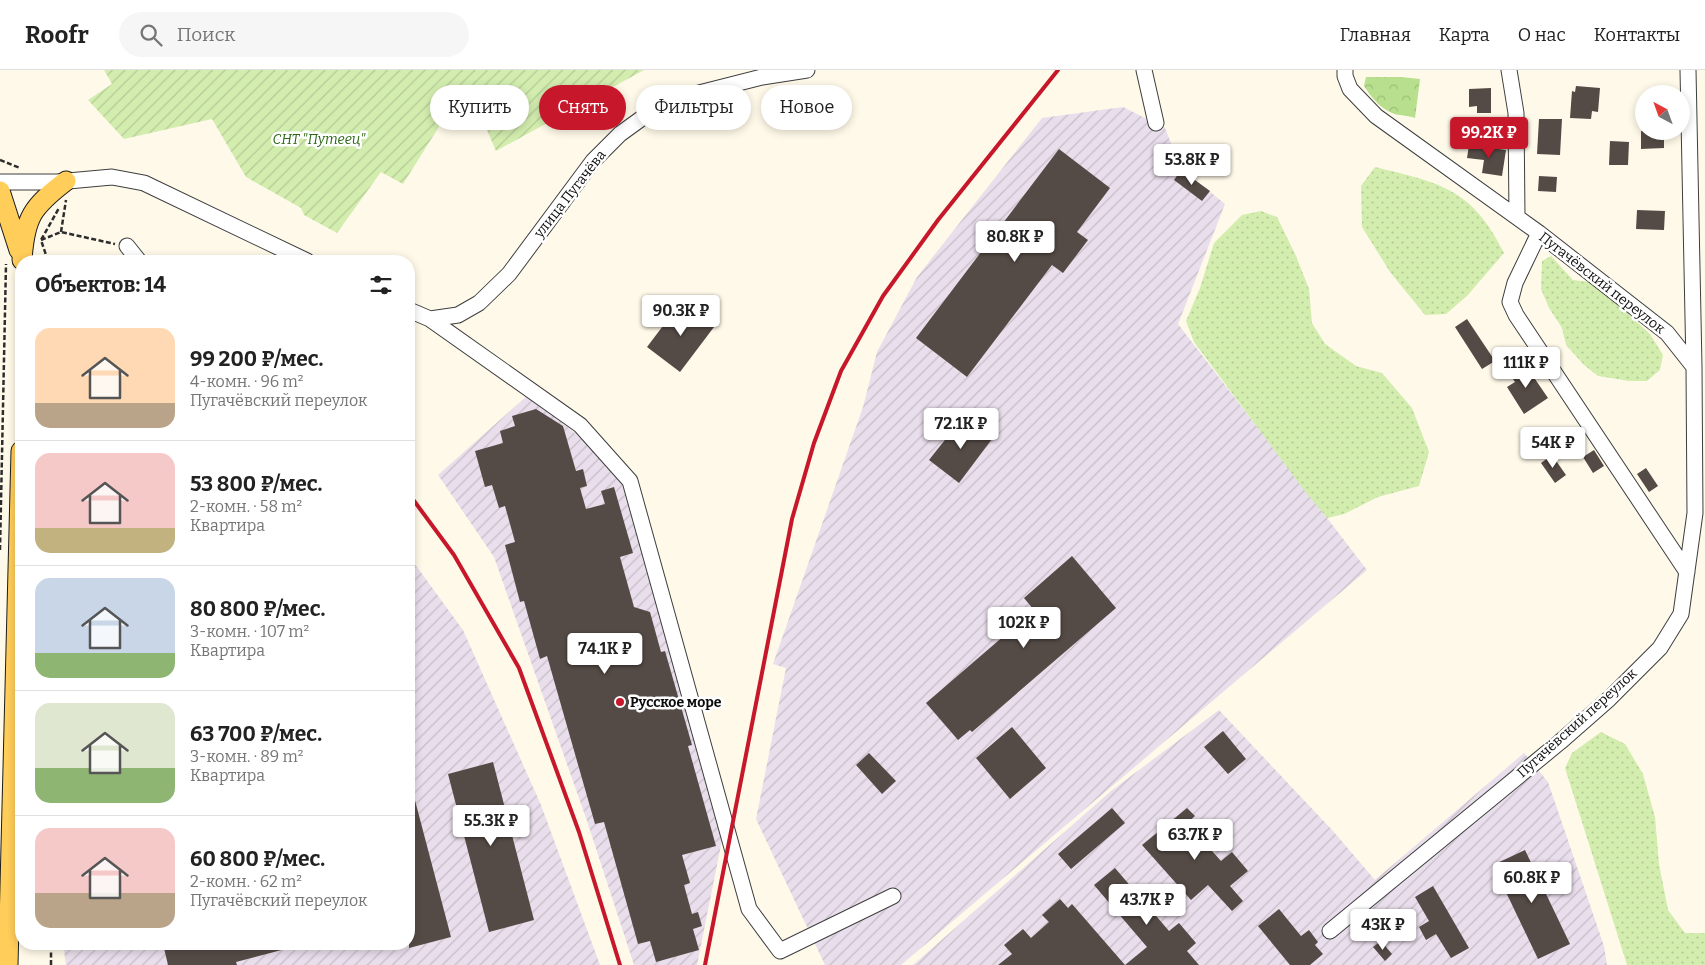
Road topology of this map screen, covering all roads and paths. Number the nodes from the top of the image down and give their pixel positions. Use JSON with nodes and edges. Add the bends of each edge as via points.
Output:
{"nodes":[{"id":1,"x":800,"y":70,"type":"edge"},
{"id":2,"x":1144,"y":70,"type":"edge"},
{"id":3,"x":1345,"y":70,"type":"edge"},
{"id":4,"x":1509,"y":70,"type":"edge"},
{"id":5,"x":1688,"y":70,"type":"edge"},
{"id":6,"x":1156,"y":124,"type":"dead end"},
{"id":7,"x":66,"y":181,"type":"junction"},
{"id":8,"x":0,"y":182,"type":"edge"},
{"id":9,"x":0,"y":191,"type":"edge"},
{"id":10,"x":1517,"y":217,"type":"junction"},
{"id":11,"x":61,"y":232,"type":"junction"},
{"id":12,"x":1539,"y":233,"type":"junction"},
{"id":13,"x":41,"y":240,"type":"junction"},
{"id":14,"x":127,"y":246,"type":"joint"},
{"id":15,"x":15,"y":255,"type":"edge"},
{"id":16,"x":19,"y":255,"type":"edge"},
{"id":17,"x":46,"y":255,"type":"edge"},
{"id":18,"x":134,"y":255,"type":"edge"},
{"id":19,"x":286,"y":255,"type":"edge"},
{"id":20,"x":15,"y":296,"type":"edge"},
{"id":21,"x":415,"y":313,"type":"edge"},
{"id":22,"x":430,"y":320,"type":"junction"},
{"id":23,"x":1694,"y":367,"type":"junction"},
{"id":24,"x":1700,"y":513,"type":"edge"},
{"id":25,"x":0,"y":550,"type":"edge"},
{"id":26,"x":1687,"y":572,"type":"junction"},
{"id":27,"x":15,"y":688,"type":"edge"},
{"id":28,"x":893,"y":896,"type":"dead end"},
{"id":29,"x":1330,"y":931,"type":"dead end"},
{"id":30,"x":51,"y":950,"type":"edge"},
{"id":31,"x":780,"y":958,"type":"edge"},
{"id":32,"x":8,"y":965,"type":"edge"},
{"id":33,"x":51,"y":965,"type":"edge"}],
"edges":[{"from":1,"to":22,"type":"street","name":"улица Пугачёва","via":[[698,93],[649,113],[620,134],[593,162],[509,274],[479,303],[458,315]]},
{"from":2,"to":6,"type":"street"},
{"from":3,"to":10,"type":"street","name":"Пугачёвский переулок","via":[[1350,89],[1376,116]]},
{"from":4,"to":10,"type":"street","via":[[1516,113]]},
{"from":5,"to":23,"type":"street"},
{"from":7,"to":8,"type":"street"},
{"from":7,"to":16,"type":"main road","via":[[30,215]]},
{"from":7,"to":19,"type":"street","via":[[112,177],[144,183]]},
{"from":9,"to":15,"type":"main road"},
{"from":10,"to":12,"type":"street","name":"Пугачёвский переулок"},
{"from":11,"to":13,"type":"path"},
{"from":11,"to":13,"type":"path","via":[[67,193]]},
{"from":11,"to":14,"type":"path"},
{"from":12,"to":23,"type":"street","name":"Пугачёвский переулок","via":[[1667,333]]},
{"from":12,"to":26,"type":"street","via":[[1515,283],[1510,302]]},
{"from":13,"to":17,"type":"path"},
{"from":14,"to":18,"type":"street"},
{"from":20,"to":25,"type":"path"},
{"from":21,"to":22,"type":"street"},
{"from":22,"to":31,"type":"street","via":[[580,425],[630,481],[749,908]]},
{"from":23,"to":24,"type":"street","name":"Пугачёвский переулок"},
{"from":24,"to":26,"type":"street","name":"Пугачёвский переулок"},
{"from":26,"to":29,"type":"street","name":"Пугачёвский переулок","via":[[1681,614],[1660,648],[1560,742]]},
{"from":27,"to":32,"type":"main road"},
{"from":28,"to":31,"type":"street"},
{"from":30,"to":33,"type":"path"}]}
